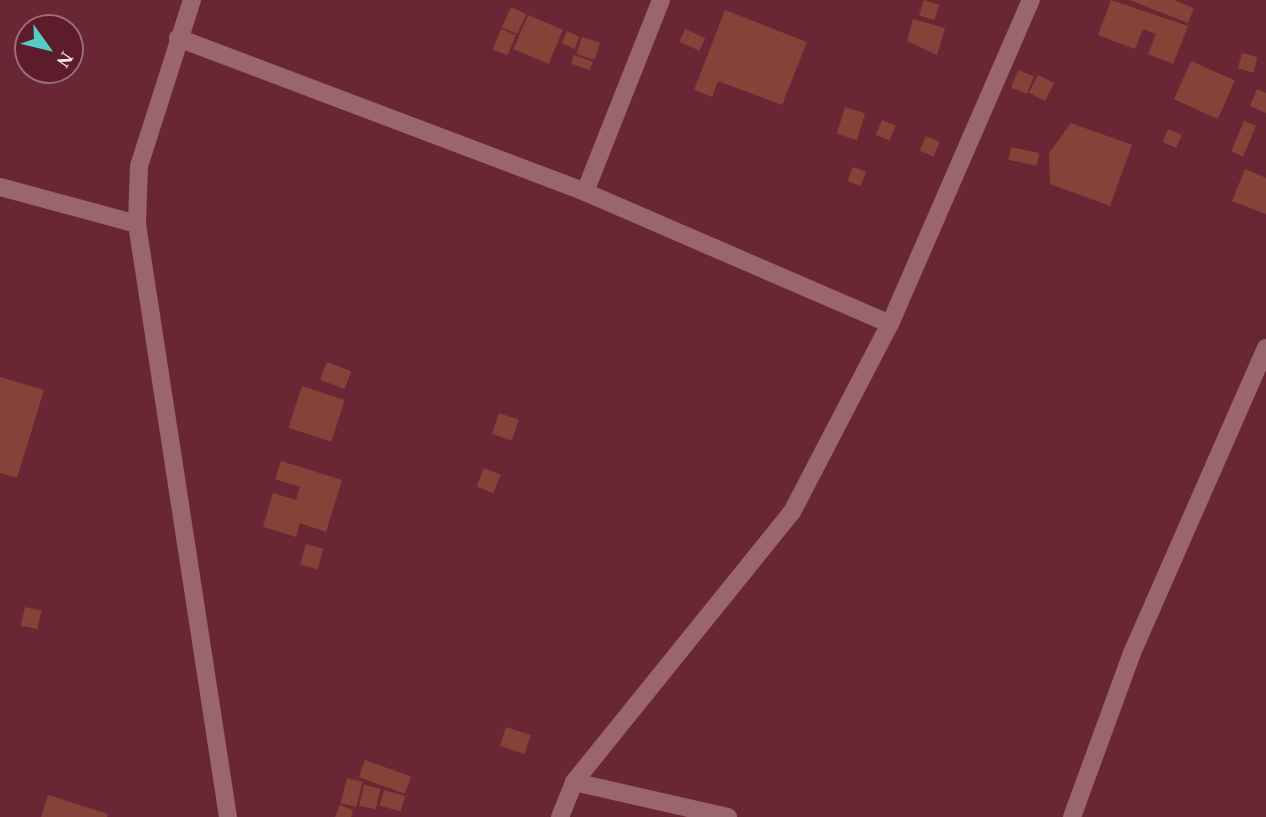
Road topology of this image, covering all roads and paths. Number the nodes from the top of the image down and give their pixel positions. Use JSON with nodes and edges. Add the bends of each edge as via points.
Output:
{"nodes":[{"id":1,"x":192,"y":0,"type":"edge"},
{"id":2,"x":661,"y":0,"type":"edge"},
{"id":3,"x":1031,"y":0,"type":"edge"},
{"id":4,"x":178,"y":38,"type":"junction"},
{"id":5,"x":0,"y":187,"type":"edge"},
{"id":6,"x":585,"y":192,"type":"junction"},
{"id":7,"x":137,"y":224,"type":"junction"},
{"id":8,"x":890,"y":324,"type":"junction"},
{"id":9,"x":1266,"y":348,"type":"edge"},
{"id":10,"x":574,"y":782,"type":"junction"},
{"id":11,"x":228,"y":817,"type":"edge"},
{"id":12,"x":560,"y":817,"type":"edge"},
{"id":13,"x":728,"y":817,"type":"edge"},
{"id":14,"x":1072,"y":817,"type":"edge"}],
"edges":[{"from":1,"to":4,"type":"street"},
{"from":2,"to":6,"type":"street"},
{"from":3,"to":8,"type":"street"},
{"from":4,"to":6,"type":"street"},
{"from":4,"to":7,"type":"street","via":[[139,166]]},
{"from":5,"to":7,"type":"street"},
{"from":6,"to":8,"type":"street"},
{"from":7,"to":11,"type":"street"},
{"from":8,"to":10,"type":"street","via":[[792,512]]},
{"from":9,"to":14,"type":"street","via":[[1132,653]]},
{"from":10,"to":12,"type":"street"},
{"from":10,"to":13,"type":"street"}]}
